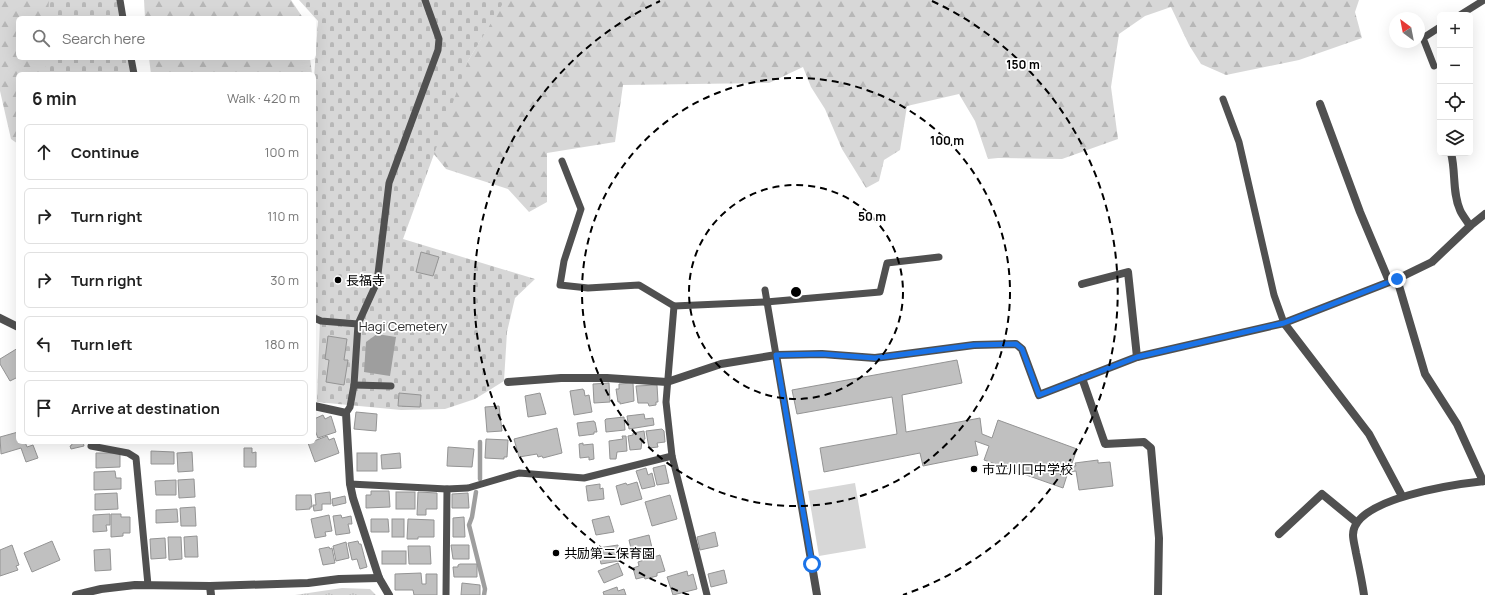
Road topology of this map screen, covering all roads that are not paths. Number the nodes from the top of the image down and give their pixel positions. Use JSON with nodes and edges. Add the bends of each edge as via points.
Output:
{"nodes":[{"id":1,"x":120,"y":0,"type":"edge"},
{"id":2,"x":425,"y":0,"type":"edge"},
{"id":3,"x":1484,"y":0,"type":"edge"},
{"id":4,"x":1465,"y":12,"type":"edge"},
{"id":5,"x":123,"y":16,"type":"edge"},
{"id":6,"x":1437,"y":29,"type":"edge"},
{"id":7,"x":131,"y":60,"type":"edge"},
{"id":8,"x":1434,"y":66,"type":"dead end"},
{"id":9,"x":134,"y":72,"type":"edge"},
{"id":10,"x":1223,"y":99,"type":"dead end"},
{"id":11,"x":1320,"y":104,"type":"dead end"},
{"id":12,"x":1452,"y":156,"type":"edge"},
{"id":13,"x":562,"y":161,"type":"dead end"},
{"id":14,"x":1485,"y":214,"type":"edge"},
{"id":15,"x":1470,"y":226,"type":"junction"},
{"id":16,"x":939,"y":257,"type":"dead end"},
{"id":17,"x":1397,"y":279,"type":"junction"},
{"id":18,"x":1389,"y":281,"type":"junction"},
{"id":19,"x":1082,"y":284,"type":"dead end"},
{"id":20,"x":765,"y":290,"type":"dead end"},
{"id":21,"x":766,"y":302,"type":"junction"},
{"id":22,"x":674,"y":306,"type":"junction"},
{"id":23,"x":0,"y":318,"type":"edge"},
{"id":24,"x":316,"y":319,"type":"edge"},
{"id":25,"x":1284,"y":323,"type":"junction"},
{"id":26,"x":358,"y":324,"type":"junction"},
{"id":27,"x":16,"y":326,"type":"edge"},
{"id":28,"x":776,"y":355,"type":"junction"},
{"id":29,"x":1137,"y":357,"type":"junction"},
{"id":30,"x":1082,"y":378,"type":"junction"},
{"id":31,"x":508,"y":382,"type":"dead end"},
{"id":32,"x":667,"y":382,"type":"junction"},
{"id":33,"x":354,"y":385,"type":"junction"},
{"id":34,"x":391,"y":386,"type":"dead end"},
{"id":35,"x":316,"y":406,"type":"edge"},
{"id":36,"x":346,"y":413,"type":"junction"},
{"id":37,"x":91,"y":446,"type":"dead end"},
{"id":38,"x":672,"y":456,"type":"junction"},
{"id":39,"x":1484,"y":481,"type":"edge"},
{"id":40,"x":350,"y":484,"type":"junction"},
{"id":41,"x":447,"y":489,"type":"junction"},
{"id":42,"x":1402,"y":496,"type":"junction"},
{"id":43,"x":1356,"y":522,"type":"junction"},
{"id":44,"x":1279,"y":534,"type":"dead end"},
{"id":45,"x":379,"y":578,"type":"junction"},
{"id":46,"x":148,"y":585,"type":"junction"},
{"id":47,"x":210,"y":586,"type":"junction"},
{"id":48,"x":76,"y":595,"type":"edge"},
{"id":49,"x":211,"y":595,"type":"edge"},
{"id":50,"x":389,"y":595,"type":"edge"},
{"id":51,"x":446,"y":595,"type":"edge"},
{"id":52,"x":707,"y":595,"type":"edge"},
{"id":53,"x":817,"y":595,"type":"edge"},
{"id":54,"x":1158,"y":595,"type":"edge"},
{"id":55,"x":1364,"y":595,"type":"edge"}],
"edges":[{"from":1,"to":5,"type":"lane"},
{"from":2,"to":26,"type":"lane","via":[[439,39],[438,50],[388,183],[377,282]]},
{"from":3,"to":4,"type":"lane"},
{"from":6,"to":8,"type":"lane","via":[[1423,38]]},
{"from":7,"to":9,"type":"lane"},
{"from":10,"to":25,"type":"lane","via":[[1239,142],[1274,295]]},
{"from":11,"to":18,"type":"street"},
{"from":12,"to":15,"type":"street","via":[[1460,210]]},
{"from":13,"to":22,"type":"lane","via":[[581,209],[564,261],[560,285],[588,288],[640,285]]},
{"from":14,"to":15,"type":"street"},
{"from":15,"to":17,"type":"street","via":[[1432,262]]},
{"from":16,"to":21,"type":"lane","via":[[887,263],[880,292]]},
{"from":17,"to":18,"type":"street"},
{"from":17,"to":39,"type":"street","via":[[1425,374],[1458,424]]},
{"from":18,"to":25,"type":"street"},
{"from":19,"to":29,"type":"street","via":[[1128,272]]},
{"from":20,"to":21,"type":"lane"},
{"from":21,"to":22,"type":"lane"},
{"from":21,"to":28,"type":"lane"},
{"from":22,"to":32,"type":"lane"},
{"from":23,"to":27,"type":"street"},
{"from":24,"to":26,"type":"lane","via":[[321,322]]},
{"from":25,"to":29,"type":"street"},
{"from":25,"to":42,"type":"street","via":[[1369,434]]},
{"from":26,"to":33,"type":"lane"},
{"from":28,"to":30,"type":"street","via":[[822,354],[875,358],[974,345],[1016,344],[1022,349],[1039,395]]},
{"from":28,"to":32,"type":"street","via":[[721,364]]},
{"from":28,"to":53,"type":"street"},
{"from":29,"to":30,"type":"street"},
{"from":30,"to":54,"type":"street","via":[[1105,444],[1144,442],[1151,448],[1159,538]]},
{"from":31,"to":32,"type":"street","via":[[599,378]]},
{"from":32,"to":38,"type":"lane","via":[[666,402]]},
{"from":33,"to":34,"type":"lane"},
{"from":33,"to":36,"type":"lane","via":[[350,407]]},
{"from":35,"to":36,"type":"street"},
{"from":36,"to":40,"type":"street"},
{"from":37,"to":46,"type":"lane","via":[[128,453],[136,458]]},
{"from":38,"to":41,"type":"lane","via":[[584,478],[519,473],[468,488]]},
{"from":38,"to":52,"type":"lane"},
{"from":39,"to":42,"type":"street"},
{"from":40,"to":41,"type":"lane"},
{"from":40,"to":45,"type":"street"},
{"from":41,"to":51,"type":"lane"},
{"from":42,"to":43,"type":"street","via":[[1375,508]]},
{"from":43,"to":44,"type":"street","via":[[1322,494]]},
{"from":43,"to":55,"type":"street","via":[[1353,534]]},
{"from":45,"to":47,"type":"street"},
{"from":45,"to":50,"type":"street"},
{"from":46,"to":47,"type":"street"},
{"from":46,"to":48,"type":"street","via":[[101,589]]},
{"from":47,"to":49,"type":"street"}]}
